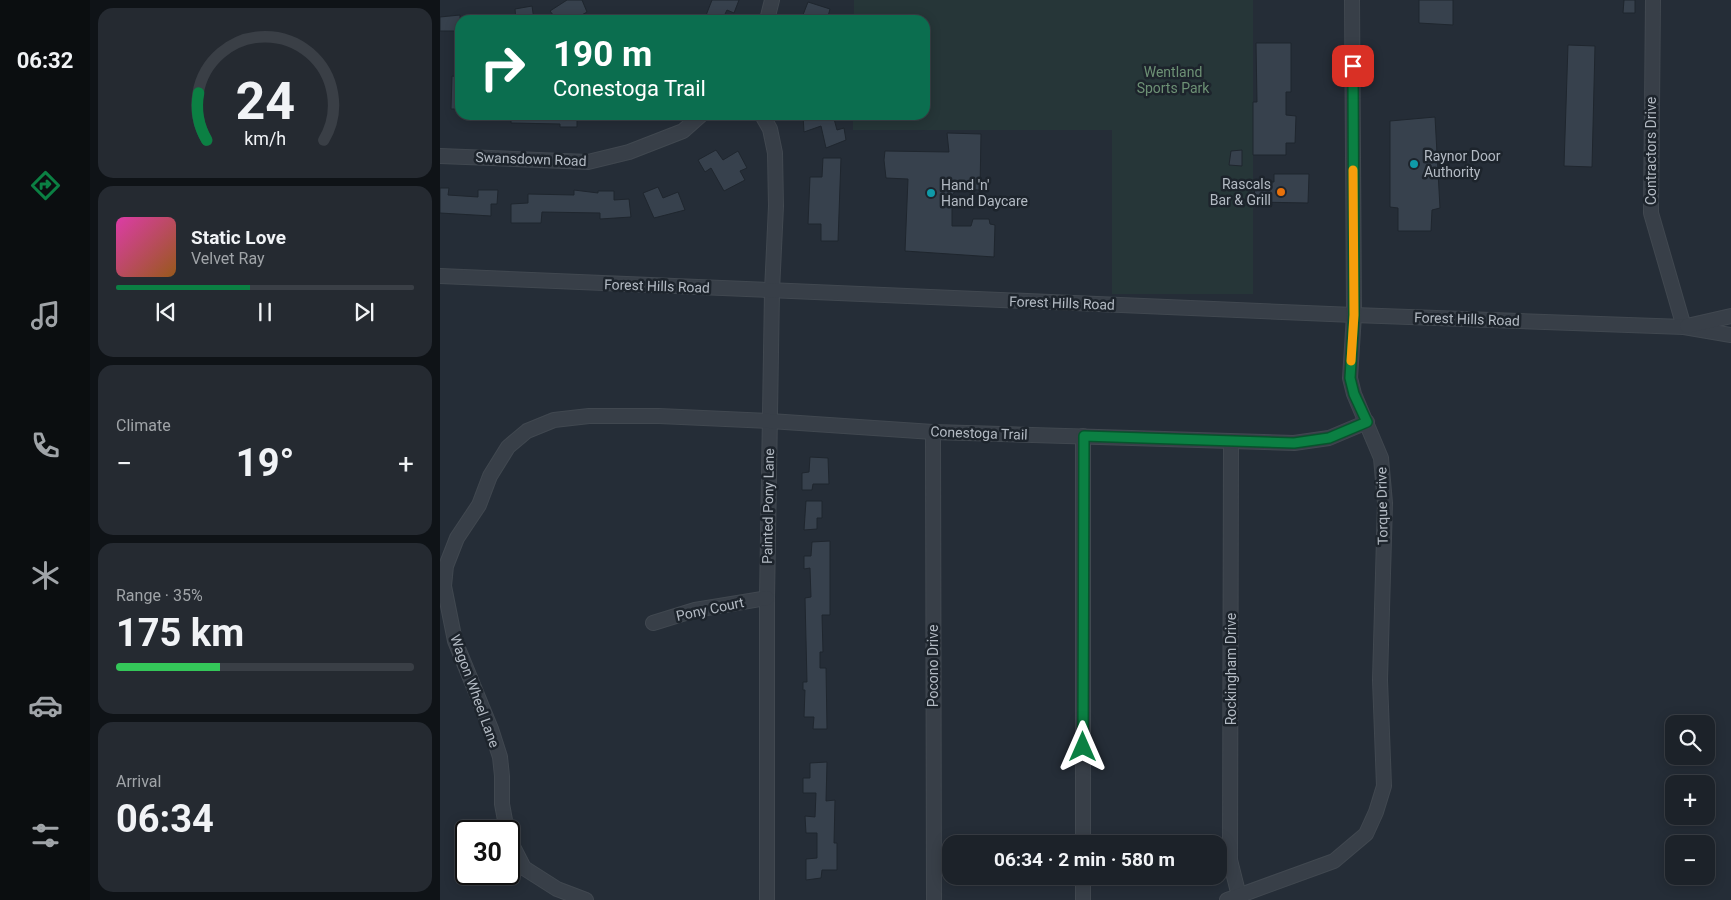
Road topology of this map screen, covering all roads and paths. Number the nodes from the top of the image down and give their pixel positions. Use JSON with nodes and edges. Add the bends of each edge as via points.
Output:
{"nodes":[{"id":1,"x":772,"y":0,"type":"edge"},
{"id":2,"x":1352,"y":0,"type":"edge"},
{"id":3,"x":1653,"y":0,"type":"edge"},
{"id":4,"x":768,"y":15,"type":"edge"},
{"id":5,"x":695,"y":120,"type":"edge"},
{"id":6,"x":765,"y":120,"type":"edge"},
{"id":7,"x":440,"y":156,"type":"edge"},
{"id":8,"x":440,"y":276,"type":"edge"},
{"id":9,"x":772,"y":290,"type":"junction"},
{"id":10,"x":1354,"y":315,"type":"junction"},
{"id":11,"x":1731,"y":316,"type":"edge"},
{"id":12,"x":1684,"y":327,"type":"junction"},
{"id":13,"x":1731,"y":335,"type":"edge"},
{"id":14,"x":589,"y":416,"type":"joint"},
{"id":15,"x":770,"y":420,"type":"junction"},
{"id":16,"x":1367,"y":422,"type":"junction"},
{"id":17,"x":933,"y":432,"type":"junction"},
{"id":18,"x":1084,"y":436,"type":"junction"},
{"id":19,"x":1231,"y":442,"type":"junction"},
{"id":20,"x":767,"y":598,"type":"junction"},
{"id":21,"x":653,"y":623,"type":"dead end"},
{"id":22,"x":505,"y":820,"type":"edge"},
{"id":23,"x":1083,"y":835,"type":"edge"},
{"id":24,"x":520,"y":860,"type":"edge"},
{"id":25,"x":1083,"y":885,"type":"edge"},
{"id":26,"x":1233,"y":898,"type":"edge"},
{"id":27,"x":586,"y":900,"type":"edge"},
{"id":28,"x":767,"y":900,"type":"edge"},
{"id":29,"x":934,"y":900,"type":"edge"},
{"id":30,"x":1082,"y":900,"type":"edge"}],
"edges":[{"from":1,"to":4,"type":"street"},
{"from":2,"to":10,"type":"street","name":"Torque Drive"},
{"from":3,"to":12,"type":"street","name":"Contractors Drive","via":[[1651,213]]},
{"from":5,"to":7,"type":"street","name":"Swansdown Road","via":[[683,131],[629,152],[588,162]]},
{"from":6,"to":9,"type":"street","name":"Painted Pony Lane","via":[[775,153]]},
{"from":8,"to":9,"type":"street","name":"Forest Hills Road"},
{"from":9,"to":10,"type":"street","name":"Forest Hills Road"},
{"from":9,"to":15,"type":"street","name":"Painted Pony Lane"},
{"from":10,"to":12,"type":"street","name":"Forest Hills Road"},
{"from":10,"to":16,"type":"street","name":"Torque Drive","via":[[1350,378]]},
{"from":11,"to":12,"type":"street","name":"Forest Hills Road"},
{"from":12,"to":13,"type":"street","name":"Forest Hills Road"},
{"from":14,"to":15,"type":"street","name":"Conestoga Trail"},
{"from":14,"to":22,"type":"street","name":"Wagon Wheel Lane","via":[[554,420],[527,431],[508,447],[490,476],[479,505],[457,538],[446,566],[444,586],[455,641],[500,757]]},
{"from":15,"to":17,"type":"street","name":"Conestoga Trail"},
{"from":15,"to":20,"type":"street","name":"Painted Pony Lane"},
{"from":16,"to":19,"type":"street","name":"Conestoga Trail","via":[[1329,438],[1294,443]]},
{"from":16,"to":26,"type":"street","name":"Torque Drive","via":[[1381,458],[1384,503],[1380,680],[1384,786],[1366,834],[1349,850],[1334,861]]},
{"from":17,"to":18,"type":"street","name":"Conestoga Trail"},
{"from":17,"to":29,"type":"street","name":"Pocono Drive"},
{"from":18,"to":19,"type":"street","name":"Conestoga Trail"},
{"from":18,"to":23,"type":"street"},
{"from":19,"to":26,"type":"street","name":"Rockingham Drive","via":[[1230,860]]},
{"from":20,"to":21,"type":"street","name":"Pony Court","via":[[695,610]]},
{"from":20,"to":28,"type":"street","name":"Painted Pony Lane"},
{"from":24,"to":27,"type":"street","via":[[524,868],[557,889]]},
{"from":25,"to":30,"type":"street"}]}
